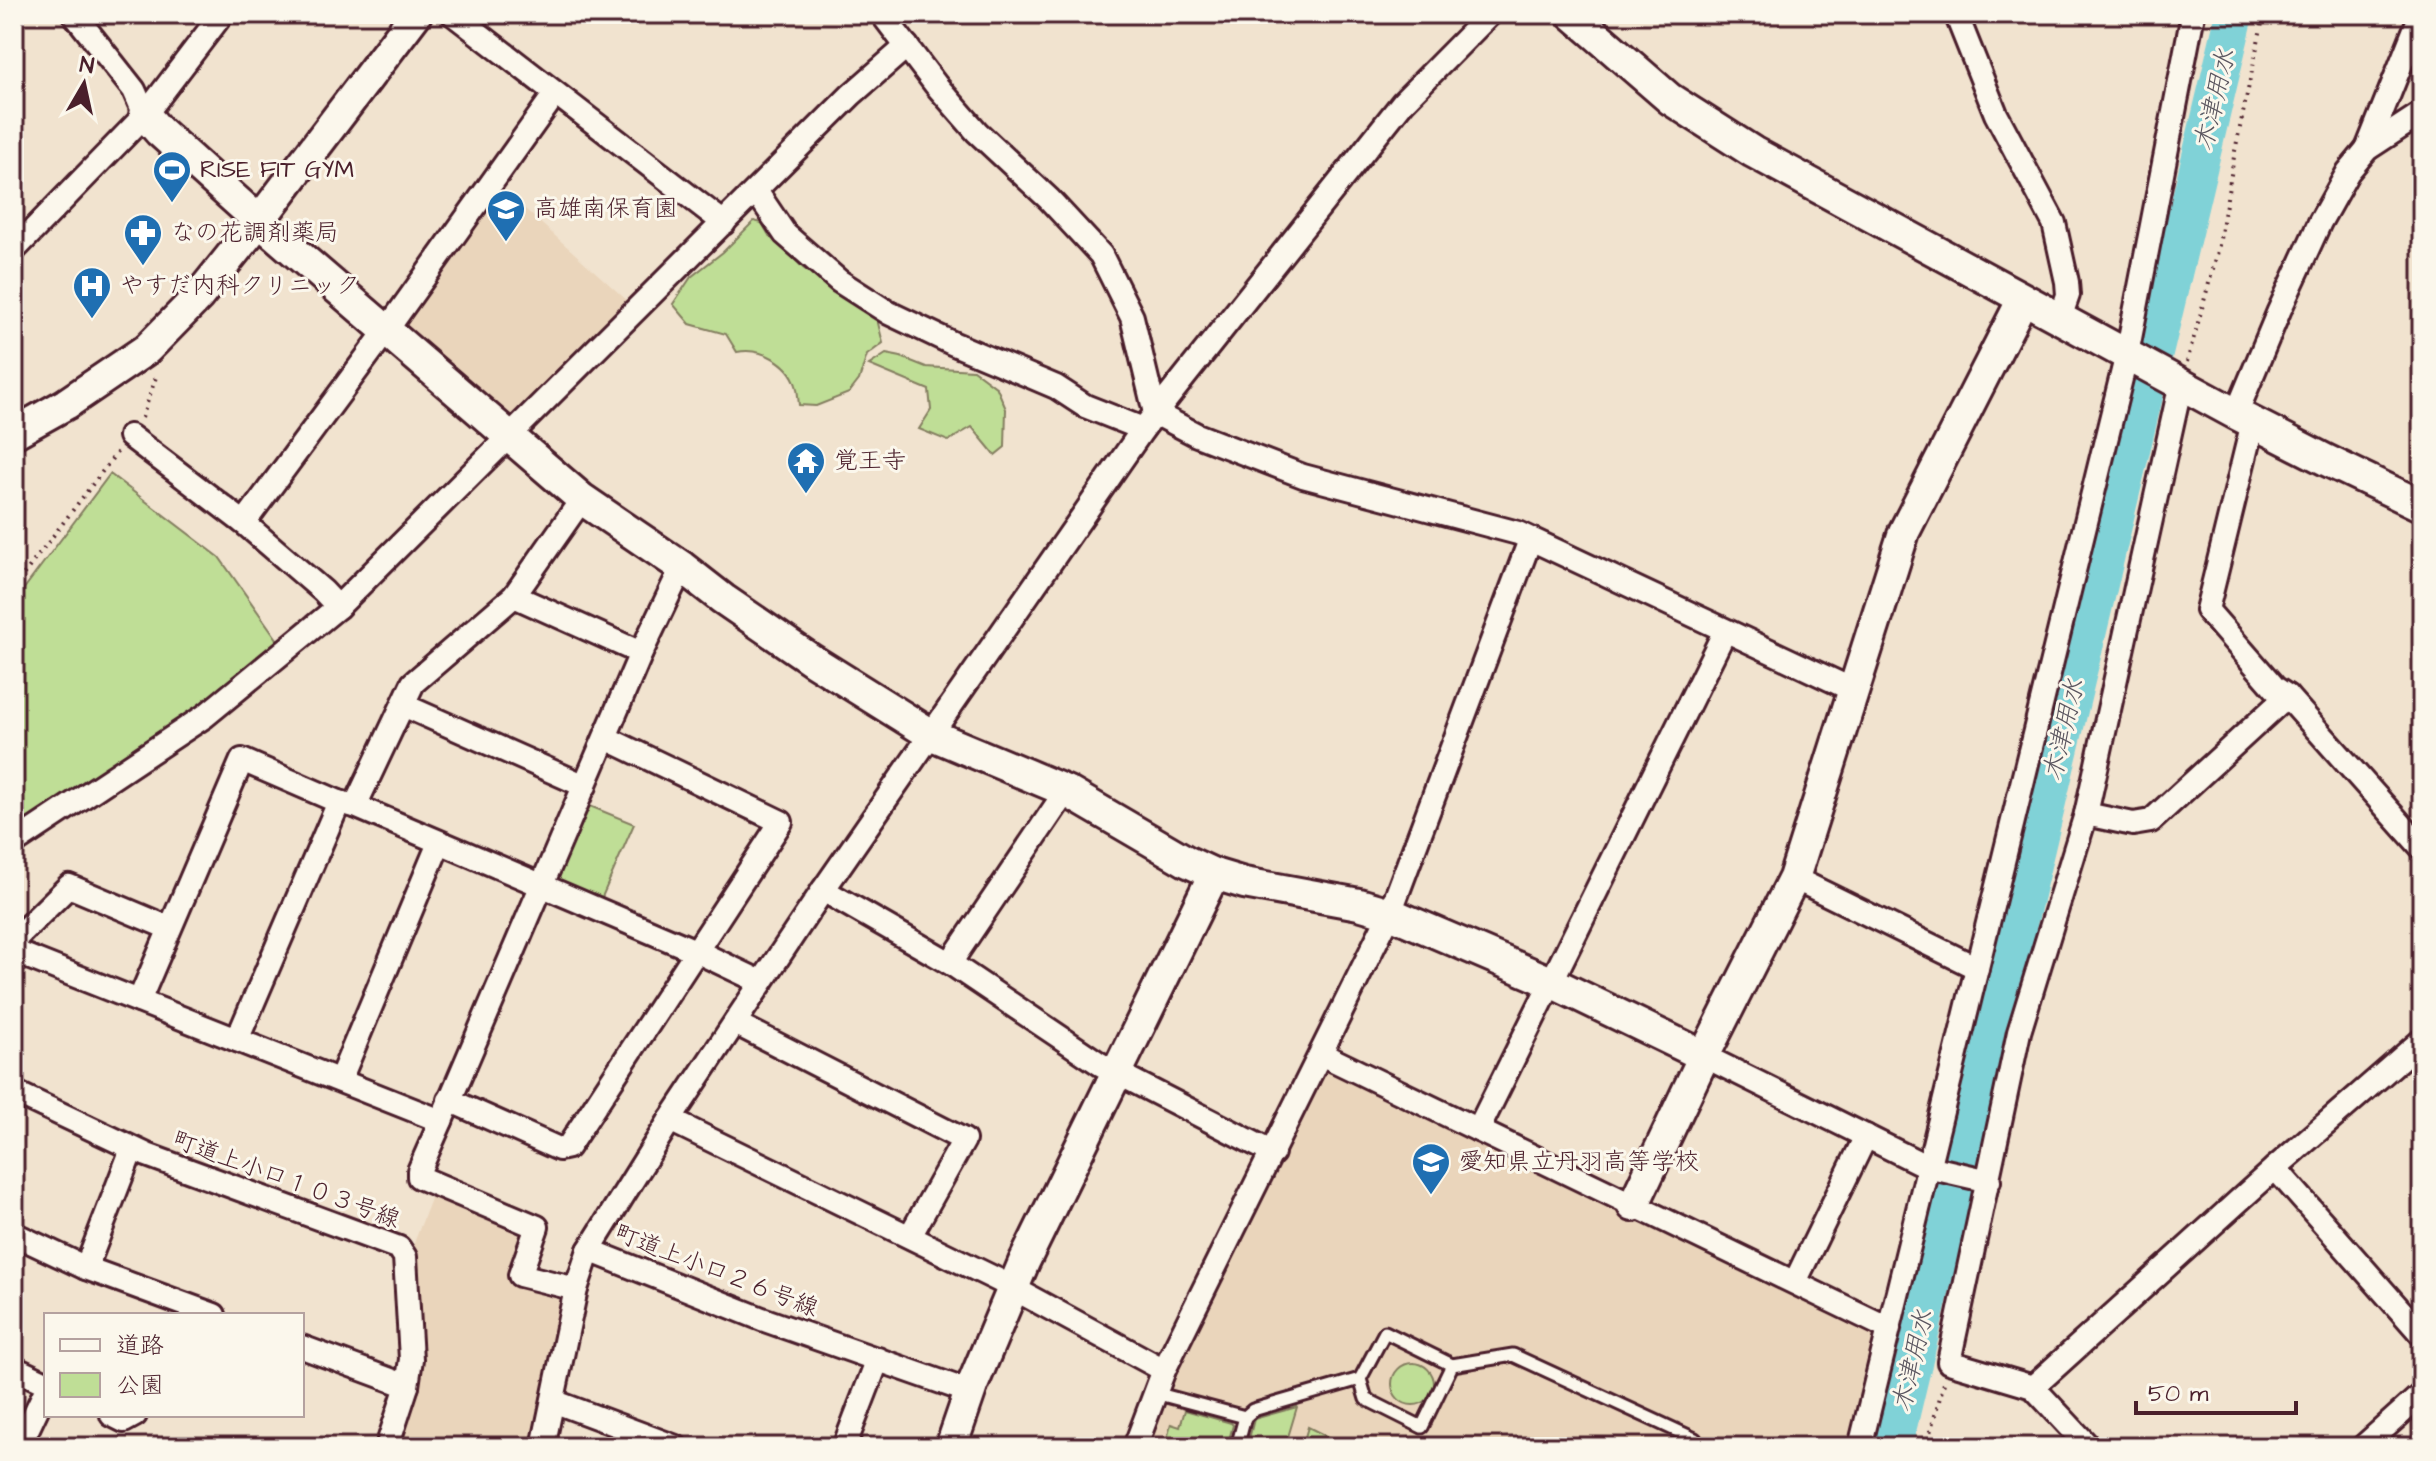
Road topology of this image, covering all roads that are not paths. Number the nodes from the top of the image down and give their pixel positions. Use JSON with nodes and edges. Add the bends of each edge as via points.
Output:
{"nodes":[{"id":1,"x":74,"y":14,"type":"edge"},
{"id":2,"x":222,"y":14,"type":"edge"},
{"id":3,"x":416,"y":14,"type":"edge"},
{"id":4,"x":453,"y":14,"type":"edge"},
{"id":5,"x":882,"y":14,"type":"edge"},
{"id":6,"x":1490,"y":14,"type":"edge"},
{"id":7,"x":1572,"y":14,"type":"edge"},
{"id":8,"x":1956,"y":14,"type":"edge"},
{"id":9,"x":2193,"y":14,"type":"edge"},
{"id":10,"x":2421,"y":14,"type":"edge"},
{"id":11,"x":907,"y":46,"type":"junction"},
{"id":12,"x":555,"y":94,"type":"junction"},
{"id":13,"x":2422,"y":113,"type":"edge"},
{"id":14,"x":145,"y":115,"type":"junction"},
{"id":15,"x":2367,"y":149,"type":"junction"},
{"id":16,"x":756,"y":191,"type":"junction"},
{"id":17,"x":259,"y":221,"type":"junction"},
{"id":18,"x":724,"y":223,"type":"junction"},
{"id":19,"x":14,"y":250,"type":"edge"},
{"id":20,"x":2023,"y":299,"type":"junction"},
{"id":21,"x":2060,"y":318,"type":"junction"},
{"id":22,"x":386,"y":331,"type":"junction"},
{"id":23,"x":2127,"y":354,"type":"junction"},
{"id":24,"x":2177,"y":381,"type":"junction"},
{"id":25,"x":2245,"y":418,"type":"junction"},
{"id":26,"x":1149,"y":421,"type":"junction"},
{"id":27,"x":14,"y":433,"type":"edge"},
{"id":28,"x":130,"y":436,"type":"road end"},
{"id":29,"x":509,"y":437,"type":"junction"},
{"id":30,"x":582,"y":499,"type":"junction"},
{"id":31,"x":2422,"y":506,"type":"edge"},
{"id":32,"x":244,"y":523,"type":"junction"},
{"id":33,"x":1530,"y":540,"type":"junction"},
{"id":34,"x":682,"y":567,"type":"junction"},
{"id":35,"x":514,"y":596,"type":"junction"},
{"id":36,"x":338,"y":607,"type":"junction"},
{"id":37,"x":1725,"y":631,"type":"junction"},
{"id":38,"x":641,"y":653,"type":"junction"},
{"id":39,"x":1853,"y":690,"type":"junction"},
{"id":40,"x":2287,"y":696,"type":"junction"},
{"id":41,"x":403,"y":705,"type":"junction"},
{"id":42,"x":932,"y":735,"type":"junction"},
{"id":43,"x":606,"y":738,"type":"junction"},
{"id":44,"x":585,"y":786,"type":"junction"},
{"id":45,"x":1066,"y":791,"type":"junction"},
{"id":46,"x":347,"y":804,"type":"junction"},
{"id":47,"x":2086,"y":814,"type":"junction"},
{"id":48,"x":14,"y":843,"type":"edge"},
{"id":49,"x":439,"y":843,"type":"junction"},
{"id":50,"x":2422,"y":848,"type":"edge"},
{"id":51,"x":1214,"y":874,"type":"junction"},
{"id":52,"x":1794,"y":878,"type":"junction"},
{"id":53,"x":540,"y":886,"type":"junction"},
{"id":54,"x":823,"y":890,"type":"junction"},
{"id":55,"x":1390,"y":913,"type":"junction"},
{"id":56,"x":169,"y":928,"type":"junction"},
{"id":57,"x":698,"y":952,"type":"junction"},
{"id":58,"x":950,"y":963,"type":"junction"},
{"id":59,"x":1977,"y":968,"type":"junction"},
{"id":60,"x":761,"y":982,"type":"junction"},
{"id":61,"x":1551,"y":982,"type":"junction"},
{"id":62,"x":139,"y":1001,"type":"junction"},
{"id":63,"x":735,"y":1023,"type":"junction"},
{"id":64,"x":237,"y":1040,"type":"junction"},
{"id":65,"x":2422,"y":1040,"type":"edge"},
{"id":66,"x":1321,"y":1054,"type":"junction"},
{"id":67,"x":1704,"y":1056,"type":"junction"},
{"id":68,"x":1116,"y":1073,"type":"junction"},
{"id":69,"x":340,"y":1080,"type":"junction"},
{"id":70,"x":14,"y":1092,"type":"edge"},
{"id":71,"x":445,"y":1110,"type":"junction"},
{"id":72,"x":670,"y":1120,"type":"junction"},
{"id":73,"x":1478,"y":1130,"type":"junction"},
{"id":74,"x":1866,"y":1136,"type":"junction"},
{"id":75,"x":132,"y":1149,"type":"junction"},
{"id":76,"x":1273,"y":1153,"type":"junction"},
{"id":77,"x":1928,"y":1167,"type":"junction"},
{"id":78,"x":2275,"y":1168,"type":"junction"},
{"id":79,"x":1989,"y":1181,"type":"junction"},
{"id":80,"x":1633,"y":1206,"type":"junction"},
{"id":81,"x":14,"y":1234,"type":"edge"},
{"id":82,"x":910,"y":1236,"type":"junction"},
{"id":83,"x":589,"y":1250,"type":"junction"},
{"id":84,"x":86,"y":1268,"type":"junction"},
{"id":85,"x":1795,"y":1282,"type":"junction"},
{"id":86,"x":1012,"y":1288,"type":"junction"},
{"id":87,"x":576,"y":1289,"type":"junction"},
{"id":88,"x":185,"y":1310,"type":"edge"},
{"id":89,"x":1888,"y":1328,"type":"junction"},
{"id":90,"x":2422,"y":1335,"type":"edge"},
{"id":91,"x":304,"y":1348,"type":"edge"},
{"id":92,"x":878,"y":1359,"type":"junction"},
{"id":93,"x":1452,"y":1365,"type":"junction"},
{"id":94,"x":14,"y":1368,"type":"edge"},
{"id":95,"x":1164,"y":1370,"type":"junction"},
{"id":96,"x":1360,"y":1379,"type":"junction"},
{"id":97,"x":44,"y":1382,"type":"edge"},
{"id":98,"x":407,"y":1386,"type":"junction"},
{"id":99,"x":2033,"y":1387,"type":"junction"},
{"id":100,"x":971,"y":1389,"type":"junction"},
{"id":101,"x":1155,"y":1393,"type":"junction"},
{"id":102,"x":44,"y":1394,"type":"edge"},
{"id":103,"x":2422,"y":1394,"type":"edge"},
{"id":104,"x":553,"y":1401,"type":"junction"},
{"id":105,"x":1245,"y":1417,"type":"junction"},
{"id":106,"x":1695,"y":1439,"type":"dead end"},
{"id":107,"x":19,"y":1447,"type":"edge"},
{"id":108,"x":387,"y":1447,"type":"edge"},
{"id":109,"x":543,"y":1447,"type":"edge"},
{"id":110,"x":676,"y":1447,"type":"edge"},
{"id":111,"x":844,"y":1447,"type":"edge"},
{"id":112,"x":951,"y":1447,"type":"edge"},
{"id":113,"x":1135,"y":1447,"type":"edge"},
{"id":114,"x":1237,"y":1447,"type":"edge"},
{"id":115,"x":1860,"y":1447,"type":"edge"},
{"id":116,"x":2089,"y":1447,"type":"edge"},
{"id":117,"x":2363,"y":1447,"type":"edge"}],
"edges":[{"from":1,"to":14,"type":"street","via":[[134,90]]},
{"from":2,"to":14,"type":"street"},
{"from":3,"to":17,"type":"street"},
{"from":4,"to":12,"type":"street"},
{"from":5,"to":11,"type":"street"},
{"from":6,"to":26,"type":"street","via":[[1403,102]]},
{"from":7,"to":20,"type":"street","via":[[1651,84],[1722,133]]},
{"from":8,"to":21,"type":"street","via":[[1996,114],[2054,223],[2068,295]]},
{"from":9,"to":23,"type":"street"},
{"from":10,"to":15,"type":"street"},
{"from":11,"to":16,"type":"street"},
{"from":11,"to":26,"type":"street","via":[[977,132],[1101,255],[1132,317]]},
{"from":12,"to":18,"type":"street"},
{"from":12,"to":22,"type":"street"},
{"from":13,"to":15,"type":"street"},
{"from":14,"to":17,"type":"street"},
{"from":14,"to":19,"type":"street"},
{"from":15,"to":25,"type":"street","via":[[2320,222],[2279,311]]},
{"from":16,"to":18,"type":"street"},
{"from":16,"to":26,"type":"street","via":[[785,234],[839,281],[889,313],[1056,387],[1085,406]]},
{"from":17,"to":22,"type":"street"},
{"from":17,"to":27,"type":"street","via":[[198,297],[147,349]]},
{"from":18,"to":29,"type":"street"},
{"from":20,"to":21,"type":"street"},
{"from":20,"to":39,"type":"street","via":[[1904,532]]},
{"from":21,"to":23,"type":"street"},
{"from":22,"to":29,"type":"street"},
{"from":22,"to":32,"type":"street"},
{"from":23,"to":24,"type":"street"},
{"from":23,"to":59,"type":"street"},
{"from":24,"to":25,"type":"street"},
{"from":24,"to":47,"type":"street"},
{"from":25,"to":31,"type":"street"},
{"from":25,"to":40,"type":"street","via":[[2207,610]]},
{"from":26,"to":33,"type":"street","via":[[1303,476]]},
{"from":26,"to":42,"type":"street"},
{"from":28,"to":32,"type":"street"},
{"from":29,"to":30,"type":"street"},
{"from":29,"to":36,"type":"street"},
{"from":30,"to":34,"type":"street"},
{"from":30,"to":35,"type":"street"},
{"from":32,"to":36,"type":"street"},
{"from":33,"to":37,"type":"street"},
{"from":33,"to":55,"type":"street"},
{"from":34,"to":38,"type":"street"},
{"from":34,"to":42,"type":"street","via":[[812,660]]},
{"from":35,"to":38,"type":"street"},
{"from":35,"to":41,"type":"street","via":[[413,683]]},
{"from":36,"to":48,"type":"street","via":[[205,716]]},
{"from":37,"to":39,"type":"street"},
{"from":37,"to":61,"type":"street"},
{"from":38,"to":43,"type":"street"},
{"from":39,"to":52,"type":"street"},
{"from":40,"to":47,"type":"street","via":[[2151,821],[2133,824]]},
{"from":40,"to":50,"type":"street"},
{"from":41,"to":44,"type":"street"},
{"from":41,"to":46,"type":"street"},
{"from":42,"to":45,"type":"street"},
{"from":42,"to":54,"type":"street"},
{"from":43,"to":44,"type":"street"},
{"from":43,"to":57,"type":"street","via":[[781,822]]},
{"from":44,"to":53,"type":"street"},
{"from":45,"to":51,"type":"street"},
{"from":45,"to":58,"type":"street"},
{"from":46,"to":49,"type":"street"},
{"from":46,"to":56,"type":"street","via":[[242,760]]},
{"from":46,"to":64,"type":"street"},
{"from":47,"to":79,"type":"street","via":[[2019,1032]]},
{"from":49,"to":53,"type":"street"},
{"from":49,"to":69,"type":"street"},
{"from":51,"to":55,"type":"street"},
{"from":51,"to":68,"type":"street"},
{"from":52,"to":59,"type":"street"},
{"from":52,"to":67,"type":"street"},
{"from":53,"to":57,"type":"street"},
{"from":53,"to":71,"type":"street"},
{"from":54,"to":58,"type":"street"},
{"from":54,"to":60,"type":"street"},
{"from":55,"to":61,"type":"street"},
{"from":55,"to":66,"type":"street"},
{"from":56,"to":62,"type":"street"},
{"from":56,"to":62,"type":"street","via":[[69,886],[14,940],[18,953]]},
{"from":57,"to":60,"type":"street"},
{"from":57,"to":71,"type":"street","via":[[568,1147],[559,1149]]},
{"from":58,"to":68,"type":"street"},
{"from":59,"to":77,"type":"street"},
{"from":60,"to":63,"type":"street"},
{"from":61,"to":67,"type":"street"},
{"from":61,"to":73,"type":"street"},
{"from":62,"to":64,"type":"street"},
{"from":63,"to":72,"type":"street"},
{"from":63,"to":82,"type":"street","via":[[964,1140]]},
{"from":64,"to":69,"type":"street"},
{"from":65,"to":78,"type":"street"},
{"from":66,"to":73,"type":"street"},
{"from":66,"to":76,"type":"street"},
{"from":67,"to":74,"type":"street"},
{"from":67,"to":80,"type":"street"},
{"from":68,"to":76,"type":"street"},
{"from":68,"to":86,"type":"street"},
{"from":69,"to":71,"type":"street"},
{"from":70,"to":75,"type":"street","name":"町道上小口１０３号線"},
{"from":71,"to":87,"type":"street","via":[[419,1177],[537,1227],[520,1275]]},
{"from":72,"to":82,"type":"street"},
{"from":72,"to":83,"type":"street"},
{"from":73,"to":80,"type":"street"},
{"from":74,"to":77,"type":"street"},
{"from":74,"to":85,"type":"street"},
{"from":75,"to":84,"type":"street"},
{"from":75,"to":98,"type":"street","name":"町道上小口１０３号線","via":[[399,1248],[405,1257],[410,1318]]},
{"from":76,"to":95,"type":"street"},
{"from":77,"to":79,"type":"street"},
{"from":77,"to":89,"type":"street"},
{"from":78,"to":90,"type":"street"},
{"from":78,"to":99,"type":"street"},
{"from":79,"to":99,"type":"street","via":[[1949,1362]]},
{"from":80,"to":85,"type":"street"},
{"from":81,"to":84,"type":"street"},
{"from":82,"to":86,"type":"street"},
{"from":83,"to":87,"type":"street","name":"町道上小口２６号線"},
{"from":83,"to":92,"type":"street","name":"町道上小口２６号線"},
{"from":84,"to":88,"type":"street"},
{"from":85,"to":89,"type":"street"},
{"from":86,"to":95,"type":"street"},
{"from":86,"to":100,"type":"street"},
{"from":87,"to":104,"type":"street","name":"町道上小口２６号線"},
{"from":89,"to":115,"type":"street"},
{"from":91,"to":98,"type":"street"},
{"from":92,"to":100,"type":"street","name":"町道上小口２６号線"},
{"from":92,"to":111,"type":"street"},
{"from":93,"to":96,"type":"lane","via":[[1385,1332]]},
{"from":93,"to":96,"type":"lane","via":[[1422,1427],[1366,1399]]},
{"from":93,"to":106,"type":"lane","via":[[1513,1355]]},
{"from":94,"to":97,"type":"street"},
{"from":95,"to":101,"type":"street"},
{"from":96,"to":105,"type":"lane","via":[[1253,1410]]},
{"from":98,"to":108,"type":"street","name":"町道上小口１０３号線"},
{"from":99,"to":116,"type":"street"},
{"from":100,"to":112,"type":"street"},
{"from":101,"to":105,"type":"lane"},
{"from":101,"to":113,"type":"street"},
{"from":102,"to":107,"type":"street"},
{"from":103,"to":117,"type":"street"},
{"from":104,"to":109,"type":"street","name":"町道上小口２６号線"},
{"from":104,"to":110,"type":"street"},
{"from":105,"to":114,"type":"lane"}]}
